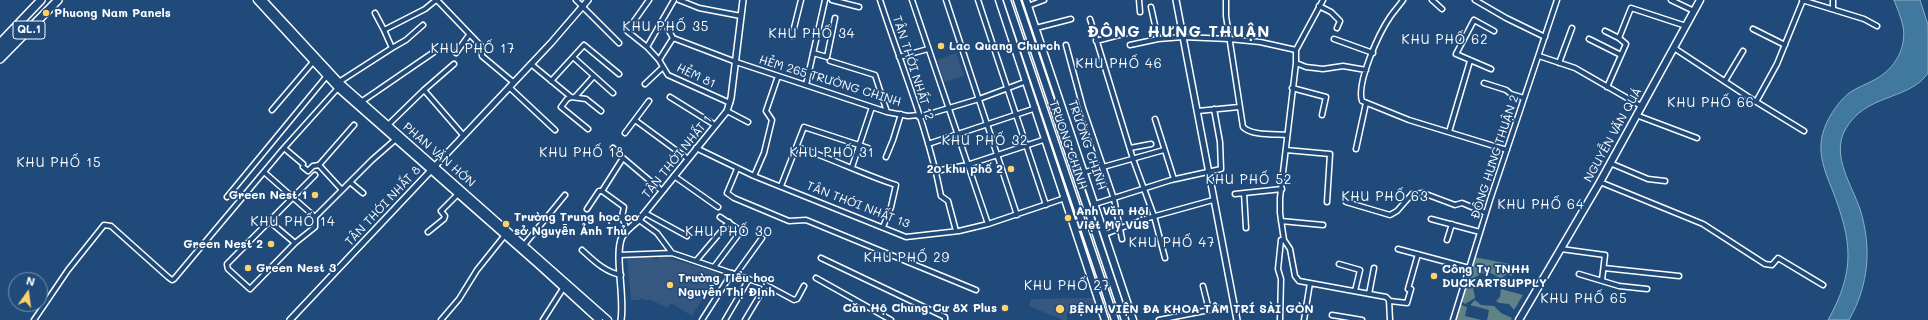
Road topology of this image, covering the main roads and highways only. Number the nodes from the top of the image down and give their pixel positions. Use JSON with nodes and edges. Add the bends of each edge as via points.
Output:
{"nodes":[{"id":1,"x":36,"y":0,"type":"edge"},
{"id":2,"x":42,"y":0,"type":"edge"},
{"id":3,"x":52,"y":0,"type":"edge"},
{"id":4,"x":58,"y":0,"type":"edge"},
{"id":5,"x":257,"y":0,"type":"edge"},
{"id":6,"x":263,"y":0,"type":"edge"},
{"id":7,"x":999,"y":0,"type":"edge"},
{"id":8,"x":1007,"y":0,"type":"edge"},
{"id":9,"x":1017,"y":0,"type":"edge"},
{"id":10,"x":1700,"y":0,"type":"edge"},
{"id":11,"x":1027,"y":3,"type":"edge"},
{"id":12,"x":1031,"y":14,"type":"junction"},
{"id":13,"x":1023,"y":17,"type":"junction"},
{"id":14,"x":1014,"y":20,"type":"junction"},
{"id":15,"x":1007,"y":22,"type":"junction"},
{"id":16,"x":0,"y":37,"type":"edge"},
{"id":17,"x":0,"y":43,"type":"edge"},
{"id":18,"x":0,"y":52,"type":"edge"},
{"id":19,"x":0,"y":59,"type":"edge"},
{"id":20,"x":339,"y":85,"type":"junction"},
{"id":21,"x":433,"y":168,"type":"junction"},
{"id":22,"x":599,"y":320,"type":"edge"},
{"id":23,"x":608,"y":320,"type":"edge"},
{"id":24,"x":1105,"y":320,"type":"edge"},
{"id":25,"x":1115,"y":320,"type":"edge"},
{"id":26,"x":1125,"y":320,"type":"edge"},
{"id":27,"x":1133,"y":320,"type":"edge"},
{"id":28,"x":1519,"y":320,"type":"edge"}],
"edges":[{"from":1,"to":16,"type":"highway","number":"QL.1"},
{"from":2,"to":17,"type":"highway","number":"QL.1"},
{"from":3,"to":18,"type":"highway","number":"QL.1"},
{"from":4,"to":19,"type":"highway","number":"QL.1"},
{"from":5,"to":20,"type":"main road","name":"PHAN VĂN HỚN","via":[[326,77]]},
{"from":6,"to":20,"type":"main road","name":"PHAN VĂN HỚN"},
{"from":7,"to":15,"type":"main road"},
{"from":8,"to":14,"type":"main road","name":"TRUONG CHINH"},
{"from":9,"to":13,"type":"main road","name":"TRUONG CHINH"},
{"from":10,"to":28,"type":"main road","name":"NGUYỄN VĂN QUÁ","via":[[1600,182]]},
{"from":11,"to":12,"type":"main road","name":"TRƯỜNG CHINH"},
{"from":12,"to":13,"type":"main road"},
{"from":12,"to":27,"type":"main road","name":"TRƯỜNG CHINH"},
{"from":13,"to":14,"type":"main road"},
{"from":13,"to":26,"type":"main road","name":"TRUONG CHINH"},
{"from":14,"to":15,"type":"main road"},
{"from":14,"to":25,"type":"main road","name":"TRUONG CHINH"},
{"from":15,"to":24,"type":"main road"},
{"from":20,"to":21,"type":"main road","name":"PHAN VĂN HỚN","via":[[388,125]]},
{"from":20,"to":21,"type":"main road","name":"PHAN VĂN HỚN","via":[[396,139]]},
{"from":21,"to":22,"type":"main road","name":"PHAN VĂN HỚN","via":[[458,194]]},
{"from":21,"to":23,"type":"main road","name":"PHAN VĂN HỚN"}]}
